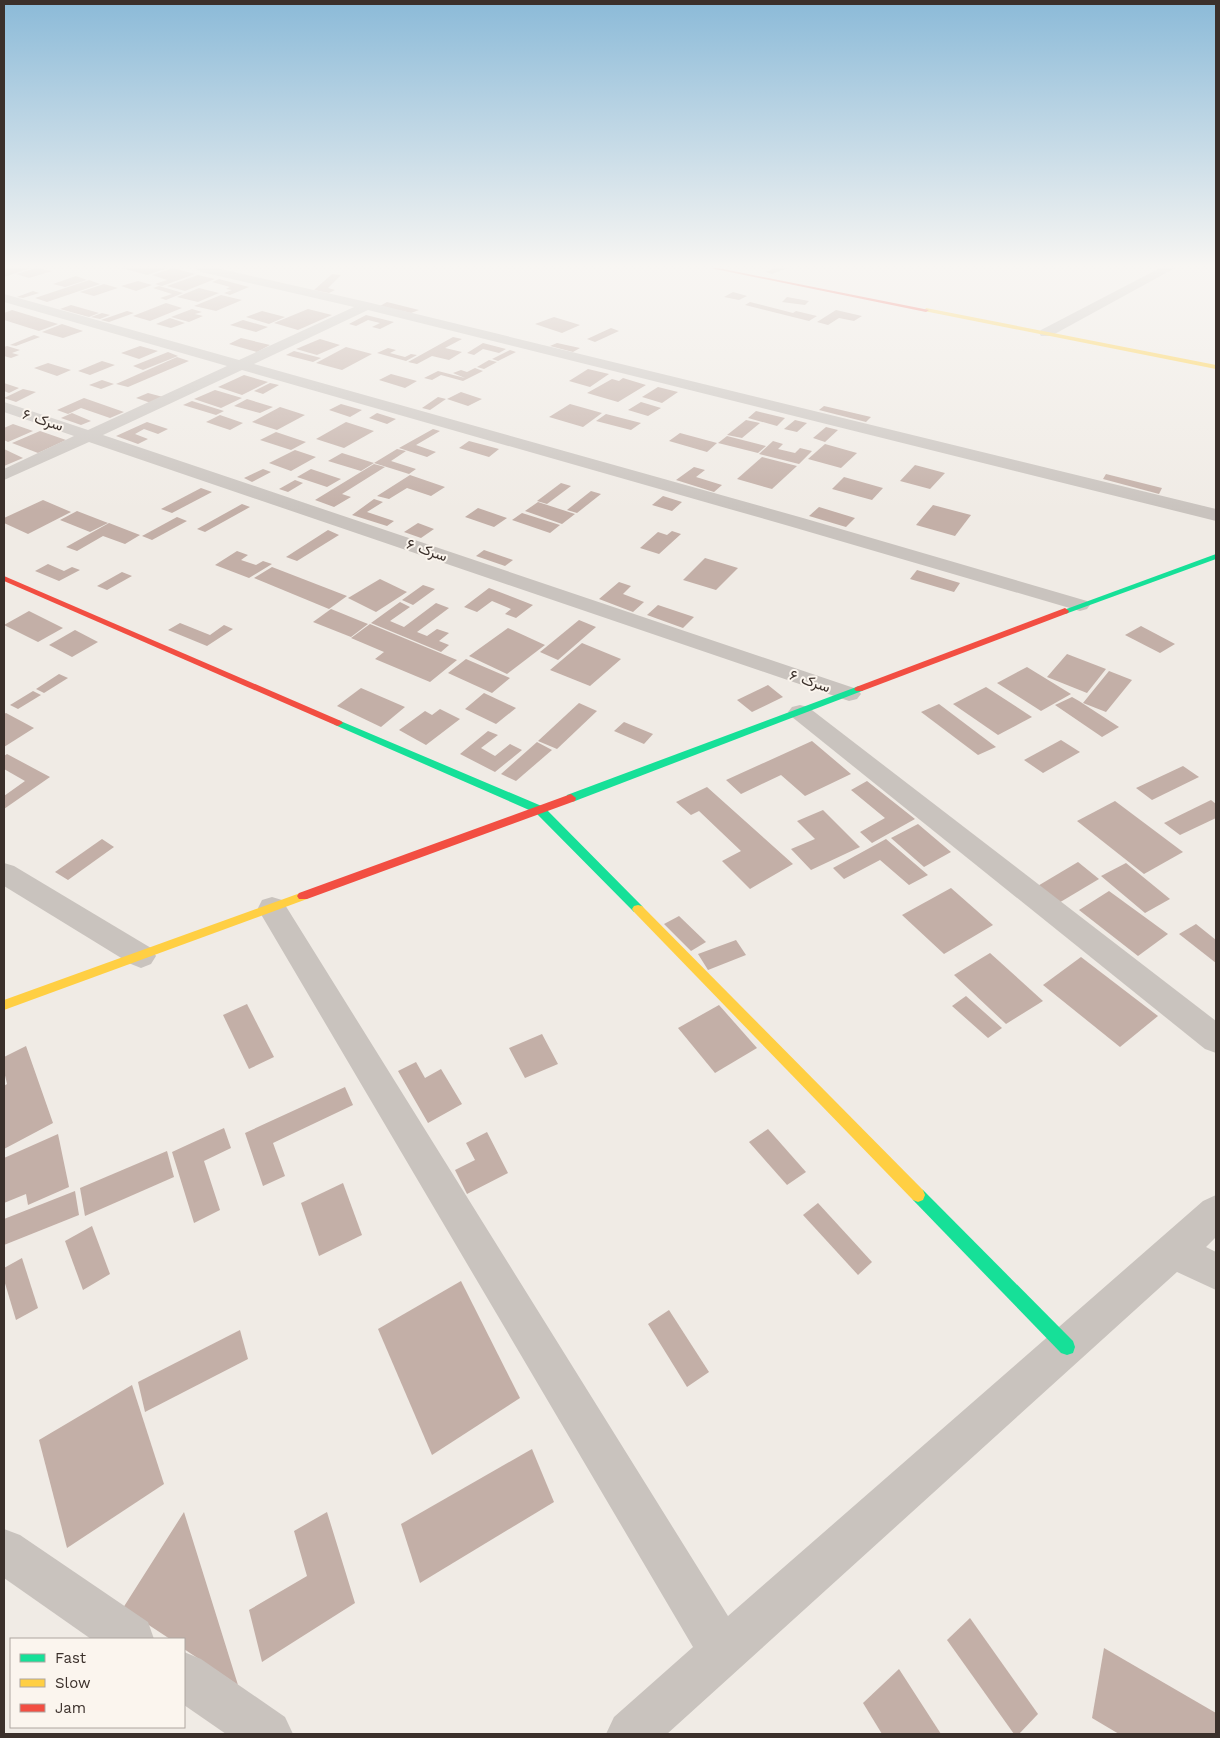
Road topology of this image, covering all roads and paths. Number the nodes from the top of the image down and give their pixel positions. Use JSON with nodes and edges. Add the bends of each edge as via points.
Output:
{"nodes":[{"id":1,"x":189,"y":349,"type":"edge"},
{"id":2,"x":275,"y":349,"type":"edge"},
{"id":3,"x":542,"y":349,"type":"edge"},
{"id":4,"x":1124,"y":349,"type":"edge"},
{"id":5,"x":243,"y":364,"type":"junction"},
{"id":6,"x":1216,"y":367,"type":"edge"},
{"id":7,"x":4,"y":408,"type":"edge"},
{"id":8,"x":88,"y":435,"type":"junction"},
{"id":9,"x":4,"y":475,"type":"edge"},
{"id":10,"x":1216,"y":515,"type":"edge"},
{"id":11,"x":1216,"y":556,"type":"edge"},
{"id":12,"x":4,"y":578,"type":"edge"},
{"id":13,"x":1080,"y":605,"type":"junction"},
{"id":14,"x":849,"y":694,"type":"junction"},
{"id":15,"x":800,"y":712,"type":"junction"},
{"id":16,"x":540,"y":810,"type":"junction"},
{"id":17,"x":4,"y":873,"type":"edge"},
{"id":18,"x":272,"y":908,"type":"junction"},
{"id":19,"x":141,"y":956,"type":"junction"},
{"id":20,"x":4,"y":1005,"type":"edge"},
{"id":21,"x":1216,"y":1039,"type":"edge"},
{"id":22,"x":1216,"y":1213,"type":"edge"},
{"id":23,"x":1174,"y":1251,"type":"junction"},
{"id":24,"x":1216,"y":1272,"type":"edge"},
{"id":25,"x":1067,"y":1347,"type":"junction"},
{"id":26,"x":4,"y":1551,"type":"edge"},
{"id":27,"x":130,"y":1638,"type":"edge"},
{"id":28,"x":723,"y":1652,"type":"junction"},
{"id":29,"x":185,"y":1677,"type":"edge"},
{"id":30,"x":268,"y":1734,"type":"edge"},
{"id":31,"x":631,"y":1734,"type":"edge"}],
"edges":[{"from":1,"to":5,"type":"street"},
{"from":2,"to":5,"type":"street"},
{"from":3,"to":10,"type":"street"},
{"from":4,"to":6,"type":"street"},
{"from":5,"to":8,"type":"street"},
{"from":5,"to":13,"type":"street"},
{"from":7,"to":8,"type":"street","name":"سرک ۶"},
{"from":8,"to":9,"type":"street"},
{"from":8,"to":14,"type":"street","name":"سرک ۶"},
{"from":11,"to":13,"type":"street"},
{"from":12,"to":16,"type":"street"},
{"from":13,"to":14,"type":"street"},
{"from":14,"to":15,"type":"street"},
{"from":15,"to":16,"type":"street"},
{"from":15,"to":21,"type":"street"},
{"from":16,"to":18,"type":"street"},
{"from":16,"to":25,"type":"street"},
{"from":17,"to":19,"type":"street"},
{"from":18,"to":19,"type":"street"},
{"from":18,"to":28,"type":"street"},
{"from":19,"to":20,"type":"street"},
{"from":22,"to":23,"type":"street"},
{"from":23,"to":24,"type":"street"},
{"from":23,"to":25,"type":"street"},
{"from":25,"to":28,"type":"street"},
{"from":26,"to":27,"type":"street"},
{"from":28,"to":31,"type":"street"},
{"from":29,"to":30,"type":"street"}]}
